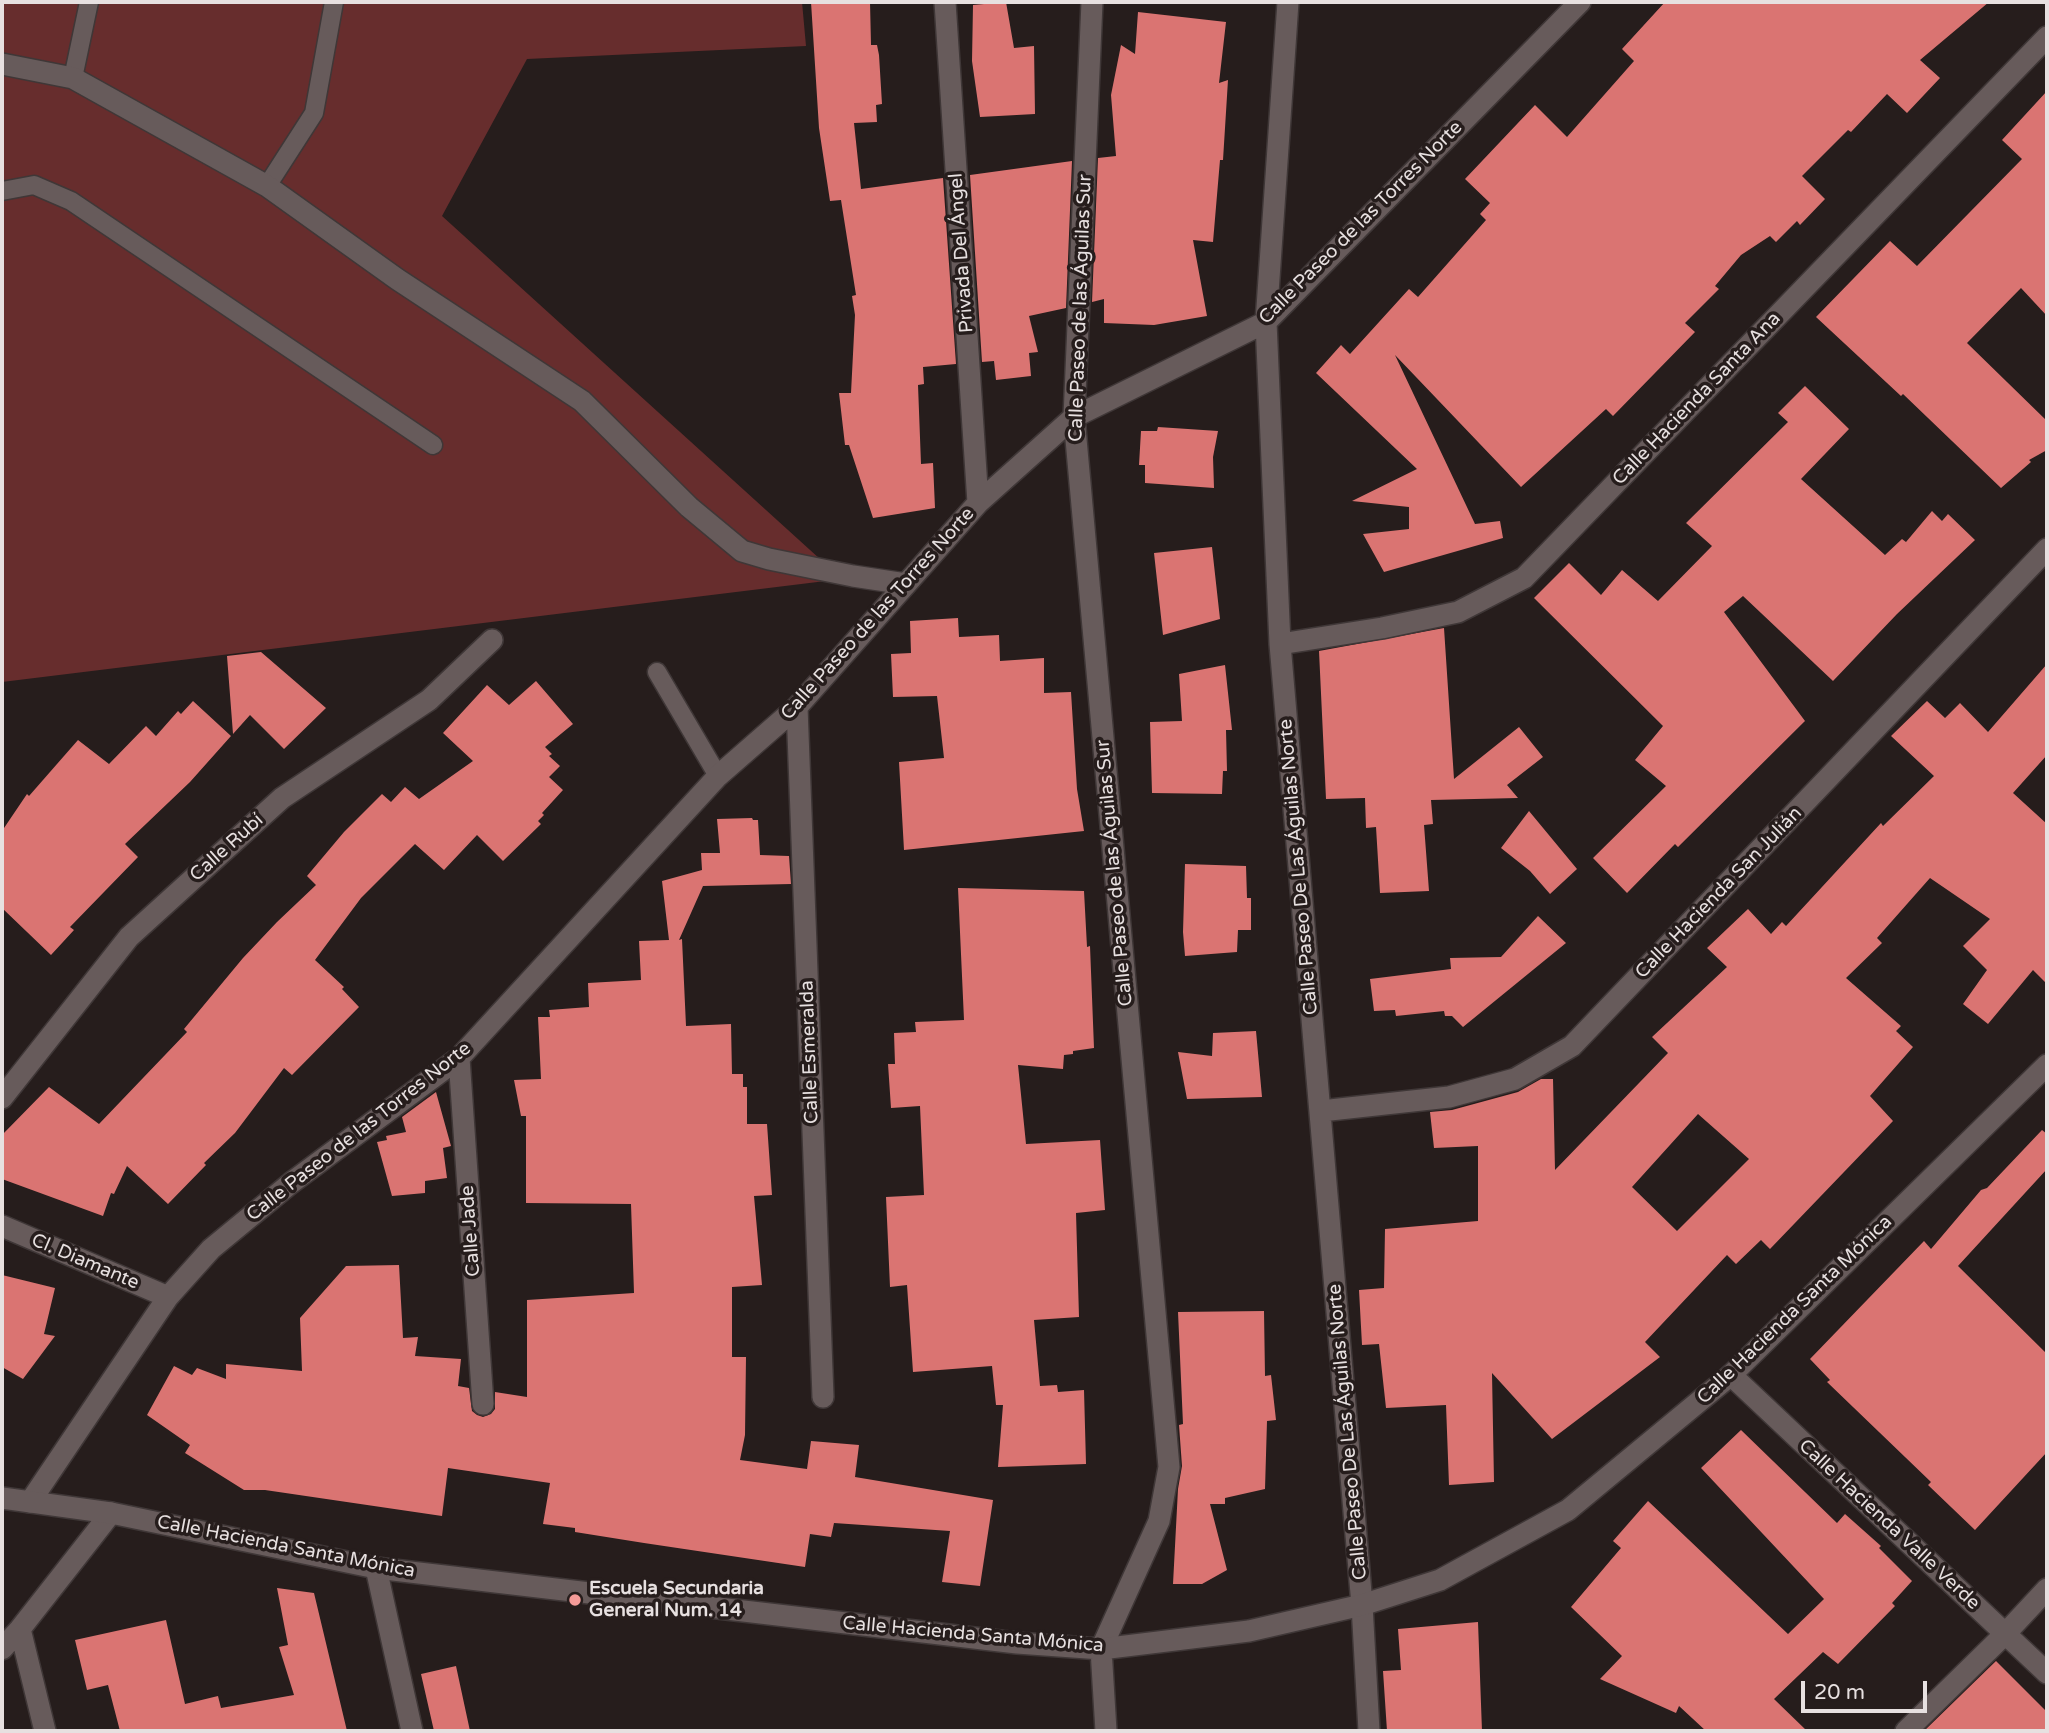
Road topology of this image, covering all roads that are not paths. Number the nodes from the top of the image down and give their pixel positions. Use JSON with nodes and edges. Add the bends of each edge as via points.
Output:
{"nodes":[{"id":1,"x":89,"y":2,"type":"edge"},
{"id":2,"x":334,"y":2,"type":"edge"},
{"id":3,"x":946,"y":2,"type":"edge"},
{"id":4,"x":1092,"y":2,"type":"edge"},
{"id":5,"x":1288,"y":2,"type":"edge"},
{"id":6,"x":1580,"y":2,"type":"edge"},
{"id":7,"x":2047,"y":37,"type":"edge"},
{"id":8,"x":2,"y":64,"type":"edge"},
{"id":9,"x":73,"y":78,"type":"junction"},
{"id":10,"x":267,"y":186,"type":"junction"},
{"id":11,"x":2,"y":191,"type":"edge"},
{"id":12,"x":1266,"y":322,"type":"junction"},
{"id":13,"x":1074,"y":417,"type":"junction"},
{"id":14,"x":433,"y":445,"type":"dead end"},
{"id":15,"x":978,"y":503,"type":"junction"},
{"id":16,"x":2047,"y":549,"type":"edge"},
{"id":17,"x":906,"y":584,"type":"junction"},
{"id":18,"x":492,"y":640,"type":"dead end"},
{"id":19,"x":1280,"y":644,"type":"junction"},
{"id":20,"x":657,"y":672,"type":"dead end"},
{"id":21,"x":797,"y":707,"type":"junction"},
{"id":22,"x":718,"y":776,"type":"junction"},
{"id":23,"x":459,"y":1058,"type":"junction"},
{"id":24,"x":2047,"y":1065,"type":"edge"},
{"id":25,"x":2,"y":1098,"type":"edge"},
{"id":26,"x":1321,"y":1111,"type":"junction"},
{"id":27,"x":2,"y":1226,"type":"edge"},
{"id":28,"x":168,"y":1297,"type":"junction"},
{"id":29,"x":1731,"y":1375,"type":"junction"},
{"id":30,"x":823,"y":1398,"type":"dead end"},
{"id":31,"x":483,"y":1404,"type":"dead end"},
{"id":32,"x":2,"y":1498,"type":"edge"},
{"id":33,"x":30,"y":1502,"type":"junction"},
{"id":34,"x":111,"y":1513,"type":"junction"},
{"id":35,"x":376,"y":1568,"type":"junction"},
{"id":36,"x":2047,"y":1589,"type":"edge"},
{"id":37,"x":1362,"y":1605,"type":"junction"},
{"id":38,"x":20,"y":1629,"type":"junction"},
{"id":39,"x":2005,"y":1634,"type":"junction"},
{"id":40,"x":2,"y":1649,"type":"edge"},
{"id":41,"x":1101,"y":1650,"type":"junction"},
{"id":42,"x":2047,"y":1673,"type":"edge"},
{"id":43,"x":46,"y":1731,"type":"edge"},
{"id":44,"x":412,"y":1731,"type":"edge"},
{"id":45,"x":1106,"y":1731,"type":"edge"},
{"id":46,"x":1369,"y":1731,"type":"edge"},
{"id":47,"x":1906,"y":1731,"type":"edge"}],
"edges":[{"from":1,"to":9,"type":"lane"},
{"from":2,"to":10,"type":"lane","via":[[314,113]]},
{"from":3,"to":15,"type":"street","name":"Privada Del Ángel"},
{"from":4,"to":13,"type":"street","name":"Calle Paseo de las Águilas Sur"},
{"from":5,"to":12,"type":"street","name":"Calle Paseo De Las Águilas Norte"},
{"from":6,"to":12,"type":"street","name":"Calle Paseo de las Torres Norte"},
{"from":7,"to":19,"type":"street","name":"Calle Hacienda Santa Ana","via":[[1524,578],[1458,612]]},
{"from":8,"to":9,"type":"street"},
{"from":9,"to":10,"type":"street"},
{"from":10,"to":17,"type":"street","via":[[397,279],[582,401],[688,507],[742,551]]},
{"from":11,"to":14,"type":"lane","via":[[34,185],[71,201]]},
{"from":12,"to":13,"type":"street","name":"Calle Paseo de las Torres Norte"},
{"from":12,"to":19,"type":"street","name":"Calle Paseo De Las Águilas Norte"},
{"from":13,"to":15,"type":"street","name":"Calle Paseo de las Torres Norte"},
{"from":13,"to":41,"type":"street","name":"Calle Paseo de las Águilas Sur","via":[[1169,1467],[1158,1521]]},
{"from":15,"to":17,"type":"street","name":"Calle Paseo de las Torres Norte"},
{"from":16,"to":26,"type":"street","name":"Calle Hacienda San Julián","via":[[1572,1046],[1515,1079],[1449,1097]]},
{"from":17,"to":21,"type":"street","name":"Calle Paseo de las Torres Norte"},
{"from":18,"to":25,"type":"street","name":"Calle Rubí","via":[[429,701],[282,798],[129,937]]},
{"from":19,"to":26,"type":"street","name":"Calle Paseo De Las Águilas Norte"},
{"from":20,"to":22,"type":"lane"},
{"from":21,"to":22,"type":"street","name":"Calle Paseo de las Torres Norte"},
{"from":21,"to":30,"type":"street","name":"Calle Esmeralda"},
{"from":22,"to":23,"type":"street","name":"Calle Paseo de las Torres Norte"},
{"from":23,"to":28,"type":"street","name":"Calle Paseo de las Torres Norte","via":[[291,1183],[211,1249]]},
{"from":23,"to":31,"type":"street","name":"Calle Jade"},
{"from":24,"to":29,"type":"street","name":"Calle Hacienda Santa Mónica"},
{"from":26,"to":37,"type":"street","name":"Calle Paseo De Las Águilas Norte"},
{"from":27,"to":28,"type":"street","name":"Cl. Diamante"},
{"from":28,"to":33,"type":"street","name":"Calle Paseo de las Torres Norte"},
{"from":29,"to":37,"type":"street","name":"Calle Hacienda Santa Mónica","via":[[1568,1510],[1440,1580]]},
{"from":29,"to":39,"type":"street","name":"Calle Hacienda Valle Verde"},
{"from":32,"to":33,"type":"street","name":"Calle Hacienda Santa Mónica"},
{"from":33,"to":34,"type":"street","name":"Calle Hacienda Santa Mónica"},
{"from":34,"to":35,"type":"street","name":"Calle Hacienda Santa Mónica"},
{"from":34,"to":38,"type":"street"},
{"from":35,"to":41,"type":"street","name":"Calle Hacienda Santa Mónica"},
{"from":35,"to":44,"type":"street"},
{"from":36,"to":39,"type":"street"},
{"from":37,"to":41,"type":"street","name":"Calle Hacienda Santa Mónica","via":[[1249,1631]]},
{"from":37,"to":46,"type":"street","name":"Calle Paseo De Las Águilas Norte"},
{"from":38,"to":40,"type":"street"},
{"from":38,"to":43,"type":"street"},
{"from":39,"to":42,"type":"street","name":"Calle Hacienda Valle Verde"},
{"from":39,"to":47,"type":"street"},
{"from":41,"to":45,"type":"street","name":"Calle Paseo de las Águilas Sur"}]}
